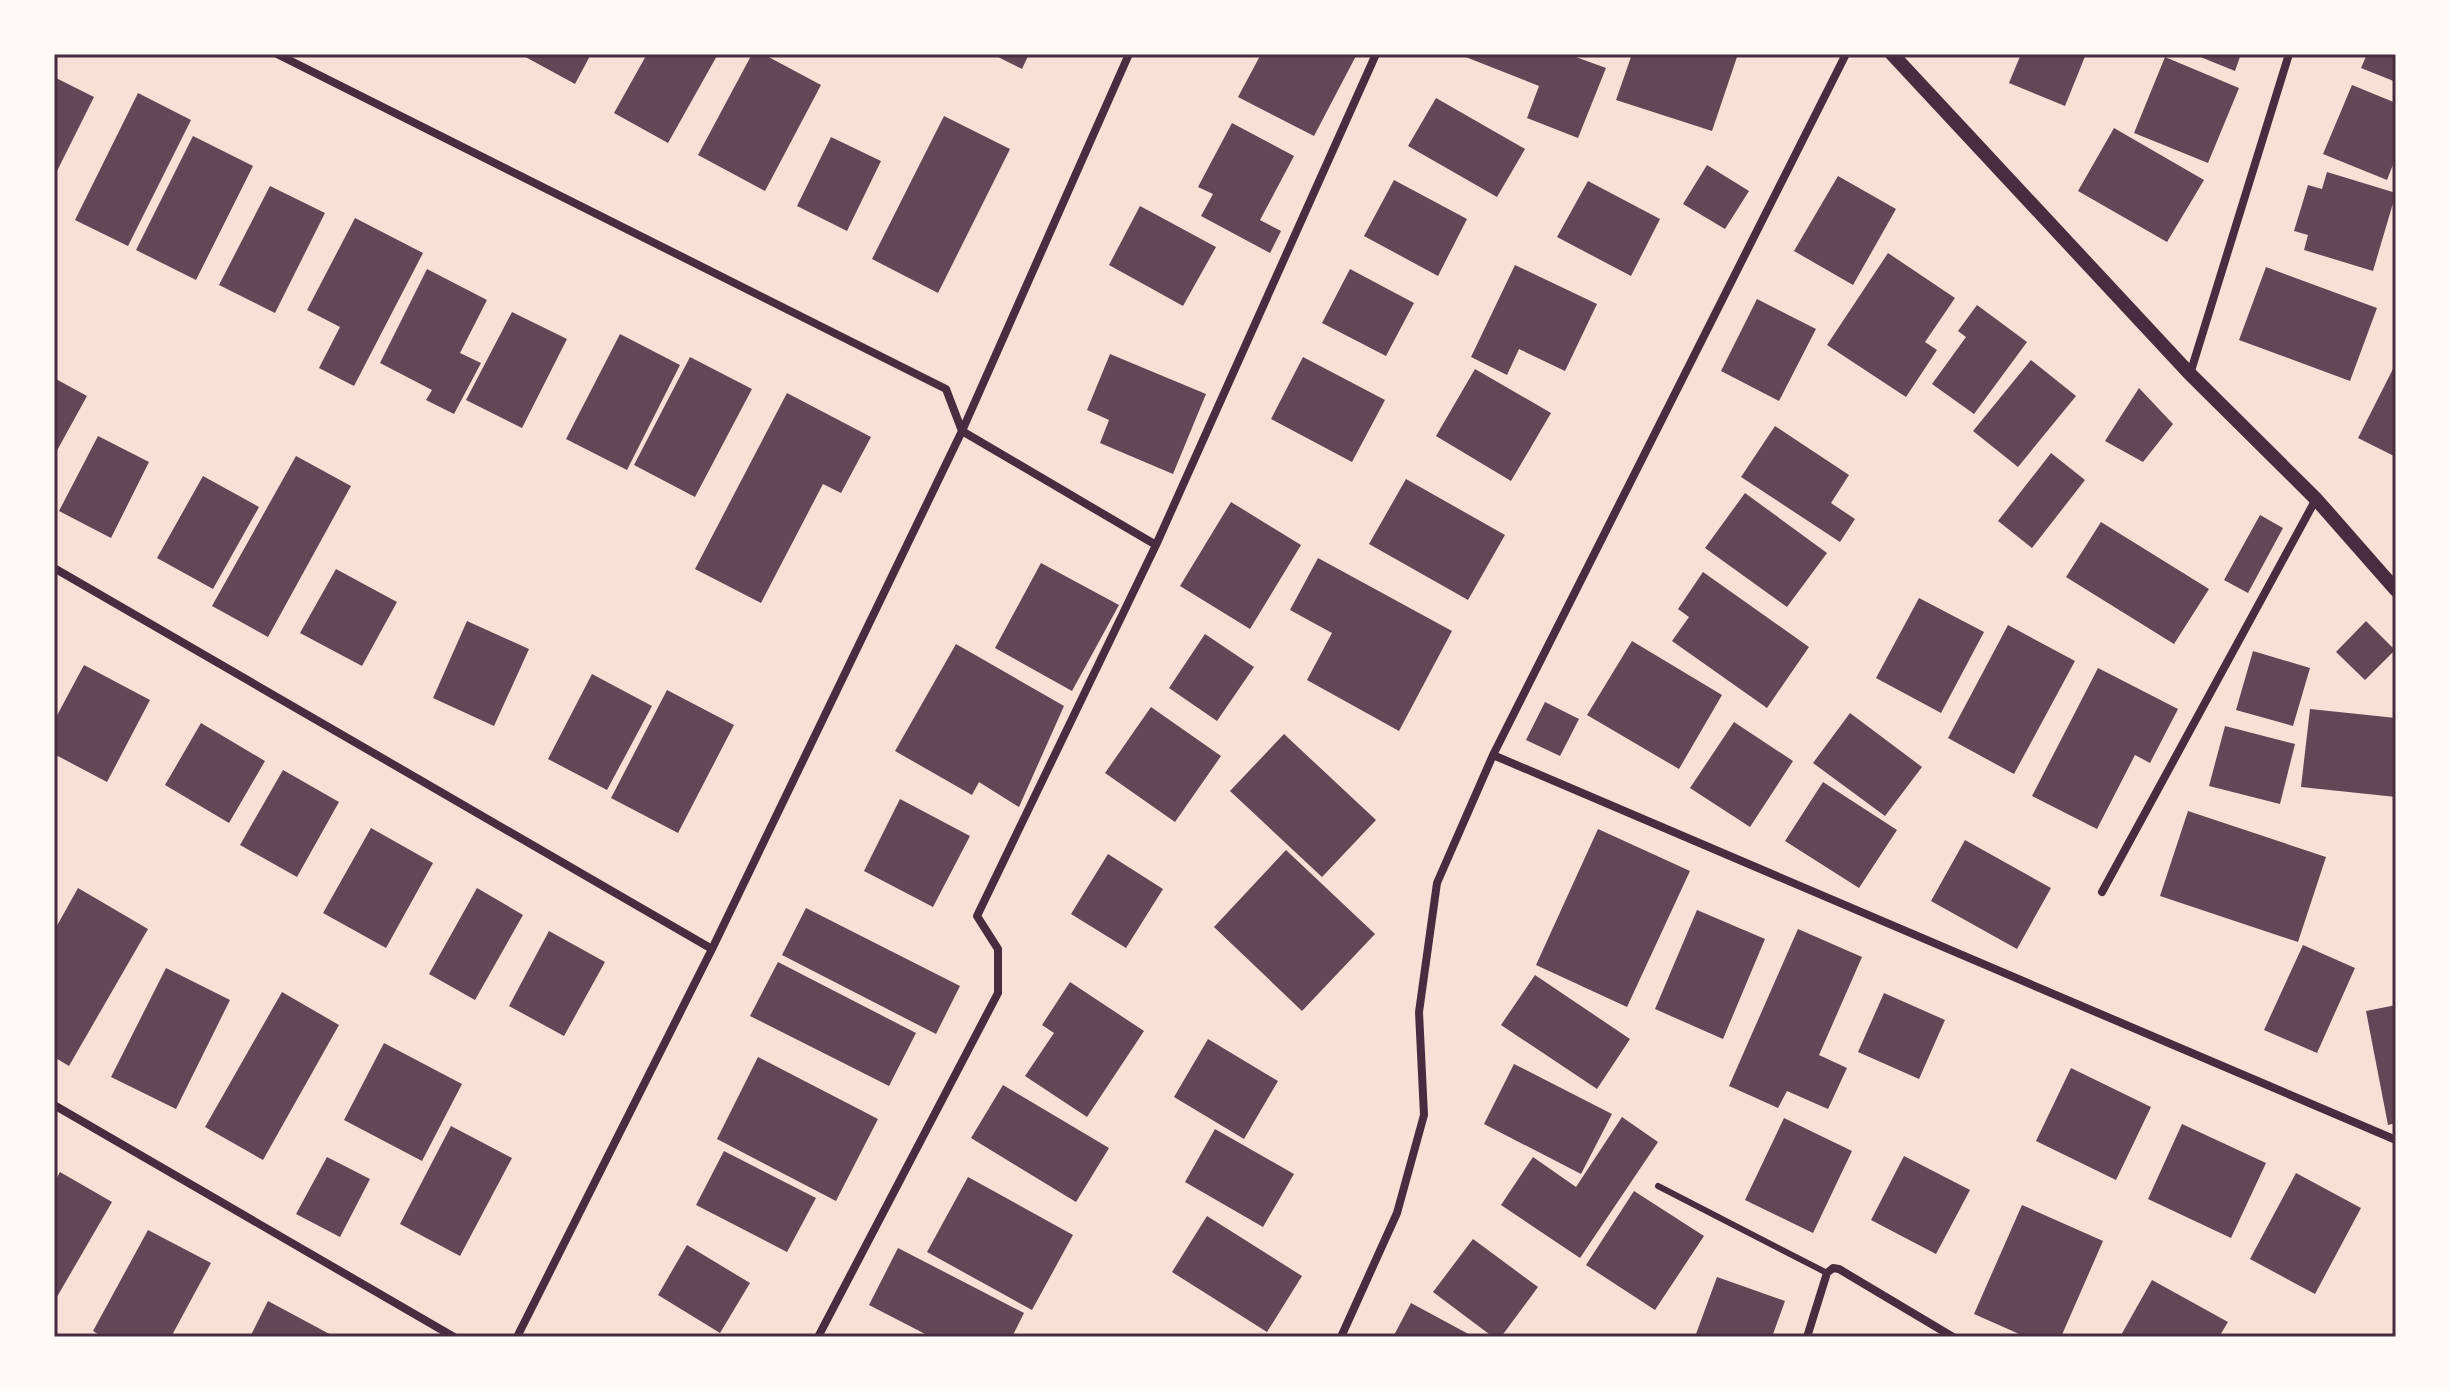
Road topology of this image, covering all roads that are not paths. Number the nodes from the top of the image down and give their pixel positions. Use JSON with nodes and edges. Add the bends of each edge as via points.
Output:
{"nodes":[{"id":1,"x":277,"y":54,"type":"edge"},
{"id":2,"x":1129,"y":54,"type":"edge"},
{"id":3,"x":1376,"y":54,"type":"edge"},
{"id":4,"x":1846,"y":54,"type":"edge"},
{"id":5,"x":1892,"y":54,"type":"edge"},
{"id":6,"x":2289,"y":54,"type":"edge"},
{"id":7,"x":2190,"y":374,"type":"junction"},
{"id":8,"x":962,"y":431,"type":"junction"},
{"id":9,"x":2316,"y":499,"type":"junction"},
{"id":10,"x":1156,"y":545,"type":"junction"},
{"id":11,"x":54,"y":568,"type":"edge"},
{"id":12,"x":2396,"y":590,"type":"edge"},
{"id":13,"x":1493,"y":755,"type":"junction"},
{"id":14,"x":2102,"y":892,"type":"dead end"},
{"id":15,"x":712,"y":949,"type":"junction"},
{"id":16,"x":54,"y":1105,"type":"edge"},
{"id":17,"x":2396,"y":1140,"type":"edge"},
{"id":18,"x":1658,"y":1186,"type":"dead end"},
{"id":19,"x":1827,"y":1273,"type":"junction"},
{"id":20,"x":454,"y":1337,"type":"edge"},
{"id":21,"x":517,"y":1337,"type":"edge"},
{"id":22,"x":818,"y":1337,"type":"edge"},
{"id":23,"x":1341,"y":1337,"type":"edge"},
{"id":24,"x":1807,"y":1337,"type":"edge"},
{"id":25,"x":1953,"y":1337,"type":"edge"}],
"edges":[{"from":1,"to":8,"type":"street","via":[[946,389]]},
{"from":2,"to":8,"type":"street"},
{"from":3,"to":10,"type":"street"},
{"from":4,"to":13,"type":"street"},
{"from":5,"to":7,"type":"street"},
{"from":6,"to":7,"type":"street"},
{"from":7,"to":9,"type":"street"},
{"from":8,"to":10,"type":"street"},
{"from":8,"to":15,"type":"street"},
{"from":9,"to":12,"type":"street"},
{"from":9,"to":14,"type":"street"},
{"from":10,"to":22,"type":"street","via":[[977,916],[998,949],[998,993]]},
{"from":11,"to":15,"type":"street"},
{"from":13,"to":17,"type":"street"},
{"from":13,"to":23,"type":"street","via":[[1437,883],[1419,1012],[1424,1115],[1397,1213]]},
{"from":15,"to":21,"type":"street"},
{"from":16,"to":20,"type":"street"},
{"from":18,"to":19,"type":"lane"},
{"from":19,"to":24,"type":"street"},
{"from":19,"to":25,"type":"street","via":[[1839,1269]]}]}
